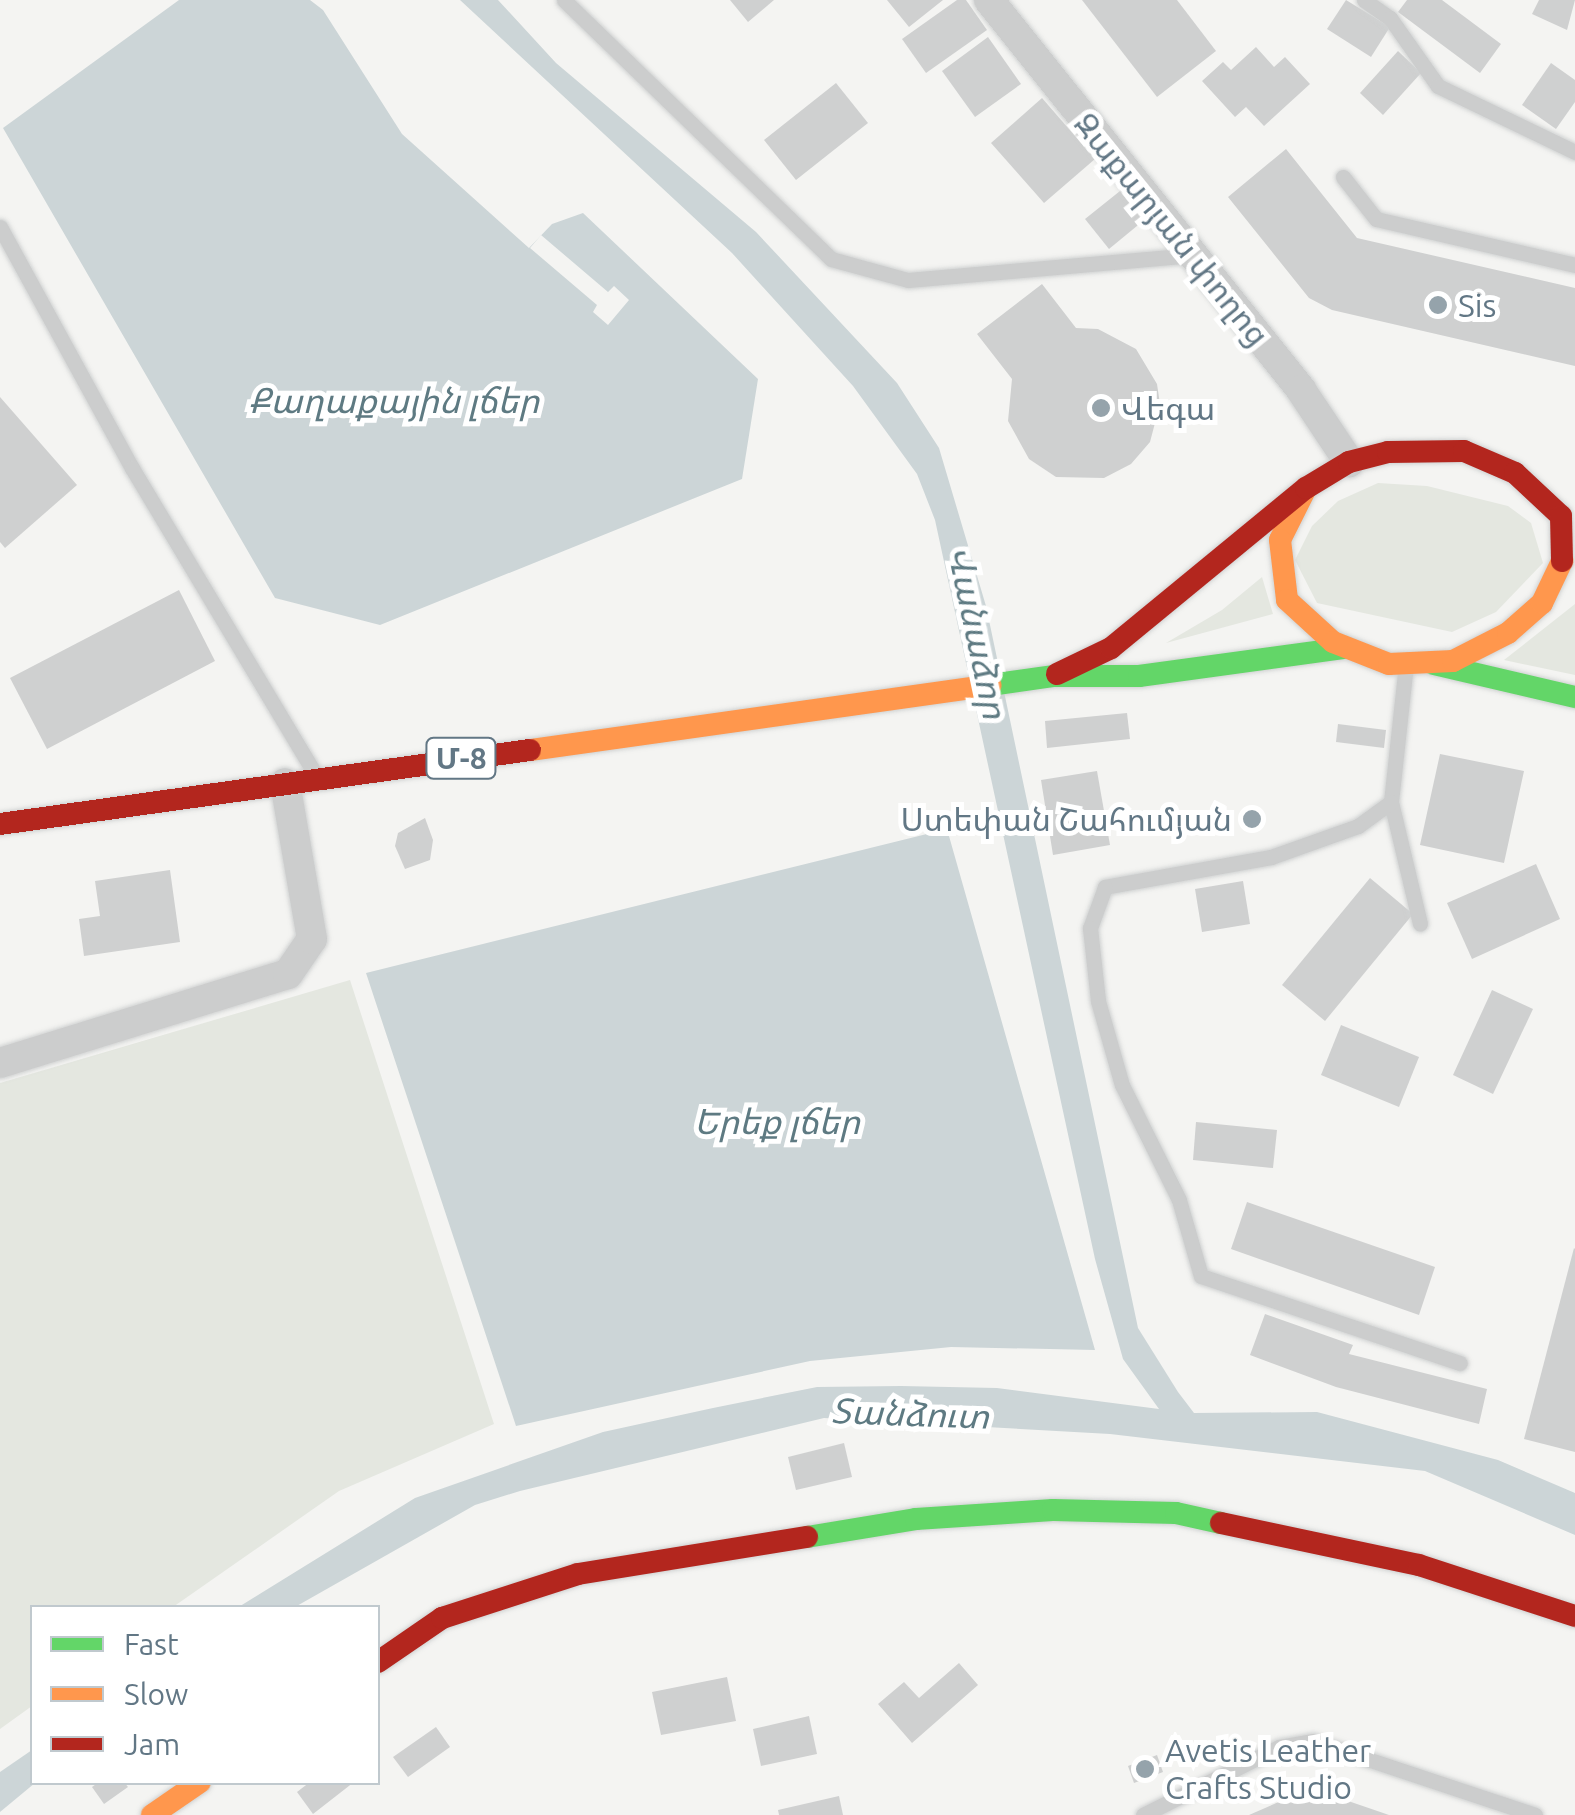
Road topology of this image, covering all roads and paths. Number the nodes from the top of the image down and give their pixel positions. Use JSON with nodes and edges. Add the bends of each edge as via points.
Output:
{"nodes":[{"id":1,"x":564,"y":0,"type":"edge"},
{"id":2,"x":989,"y":0,"type":"edge"},
{"id":3,"x":1364,"y":0,"type":"edge"},
{"id":4,"x":1575,"y":152,"type":"edge"},
{"id":5,"x":1343,"y":177,"type":"dead end"},
{"id":6,"x":0,"y":227,"type":"edge"},
{"id":7,"x":1193,"y":255,"type":"junction"},
{"id":8,"x":1575,"y":265,"type":"edge"},
{"id":9,"x":1350,"y":462,"type":"junction"},
{"id":10,"x":1306,"y":488,"type":"junction"},
{"id":11,"x":1568,"y":512,"type":"edge"},
{"id":12,"x":1570,"y":560,"type":"edge"},
{"id":13,"x":1342,"y":648,"type":"junction"},
{"id":14,"x":1406,"y":664,"type":"junction"},
{"id":15,"x":1434,"y":664,"type":"junction"},
{"id":16,"x":1054,"y":676,"type":"junction"},
{"id":17,"x":1575,"y":697,"type":"edge"},
{"id":18,"x":318,"y":778,"type":"junction"},
{"id":19,"x":285,"y":782,"type":"junction"},
{"id":20,"x":1391,"y":802,"type":"junction"},
{"id":21,"x":0,"y":824,"type":"edge"},
{"id":22,"x":1420,"y":924,"type":"dead end"},
{"id":23,"x":0,"y":1063,"type":"edge"},
{"id":24,"x":1460,"y":1363,"type":"dead end"},
{"id":25,"x":1575,"y":1616,"type":"edge"},
{"id":26,"x":380,"y":1661,"type":"edge"},
{"id":27,"x":196,"y":1785,"type":"edge"},
{"id":28,"x":152,"y":1815,"type":"edge"},
{"id":29,"x":1142,"y":1815,"type":"edge"},
{"id":30,"x":1534,"y":1815,"type":"edge"}],
"edges":[{"from":1,"to":7,"type":"lane","via":[[832,259],[908,280]]},
{"from":2,"to":7,"type":"street","name":"Զաքարյան փողոց"},
{"from":3,"to":4,"type":"lane","via":[[1390,18],[1438,86]]},
{"from":5,"to":8,"type":"lane","via":[[1376,219]]},
{"from":6,"to":18,"type":"lane","via":[[132,468]]},
{"from":7,"to":9,"type":"street","name":"Զաքարյան փողոց"},
{"from":9,"to":10,"type":"main road"},
{"from":9,"to":11,"type":"main road","via":[[1420,448],[1464,451],[1516,473]]},
{"from":10,"to":13,"type":"main road","via":[[1280,540],[1280,573],[1296,611]]},
{"from":10,"to":16,"type":"main road","number":"Մ-8","via":[[1110,648]]},
{"from":11,"to":12,"type":"main road"},
{"from":12,"to":15,"type":"main road","via":[[1526,618],[1478,650]]},
{"from":13,"to":14,"type":"main road"},
{"from":13,"to":16,"type":"main road","number":"Մ-8","via":[[1140,676]]},
{"from":14,"to":15,"type":"main road"},
{"from":14,"to":20,"type":"lane"},
{"from":15,"to":17,"type":"main road"},
{"from":16,"to":18,"type":"main road","number":"Մ-8"},
{"from":18,"to":19,"type":"main road","number":"Մ-8"},
{"from":19,"to":21,"type":"main road","number":"Մ-8"},
{"from":19,"to":23,"type":"street","via":[[312,939],[288,974]]},
{"from":20,"to":22,"type":"lane"},
{"from":20,"to":24,"type":"lane","via":[[1358,826],[1271,857],[1105,886],[1090,928],[1098,1001],[1122,1085],[1179,1200],[1201,1276]]},
{"from":25,"to":26,"type":"main road","via":[[1419,1565],[1176,1513],[1053,1510],[916,1519],[578,1574],[442,1618]]},
{"from":27,"to":28,"type":"main road"},
{"from":29,"to":30,"type":"lane","via":[[1279,1747],[1313,1742]]}]}
